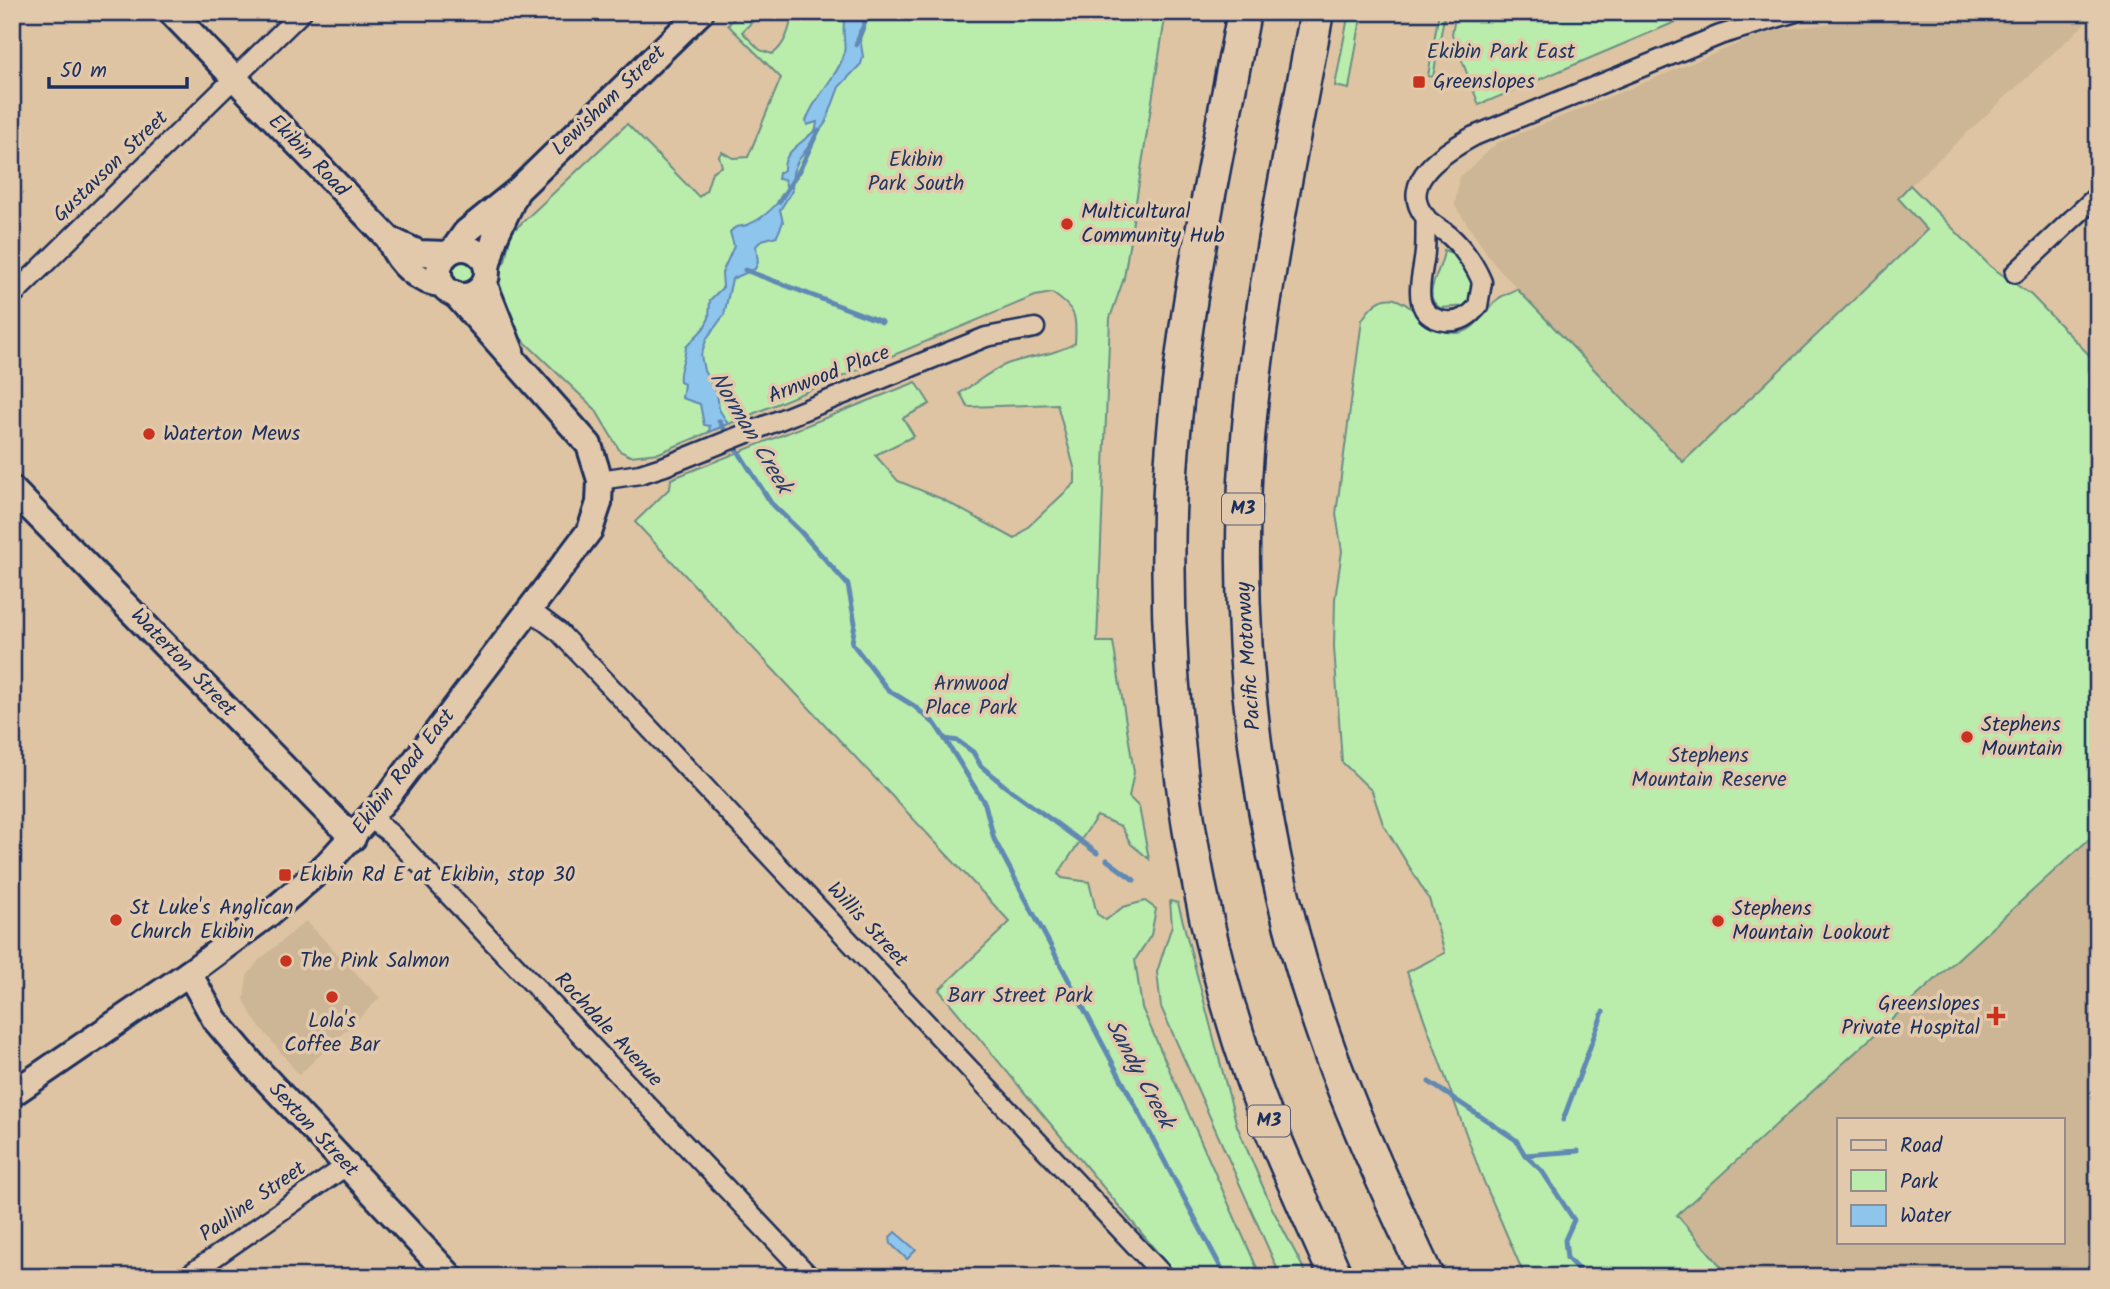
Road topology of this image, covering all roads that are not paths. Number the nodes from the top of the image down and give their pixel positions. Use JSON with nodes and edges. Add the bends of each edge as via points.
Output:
{"nodes":[{"id":1,"x":171,"y":12,"type":"edge"},
{"id":2,"x":302,"y":12,"type":"edge"},
{"id":3,"x":701,"y":12,"type":"edge"},
{"id":4,"x":1244,"y":12,"type":"edge"},
{"id":5,"x":1317,"y":12,"type":"edge"},
{"id":6,"x":1796,"y":12,"type":"edge"},
{"id":7,"x":233,"y":79,"type":"junction"},
{"id":8,"x":518,"y":190,"type":"junction"},
{"id":9,"x":2098,"y":195,"type":"edge"},
{"id":10,"x":1426,"y":217,"type":"junction"},
{"id":11,"x":389,"y":239,"type":"junction"},
{"id":12,"x":450,"y":251,"type":"junction"},
{"id":13,"x":2015,"y":274,"type":"dead end"},
{"id":14,"x":485,"y":275,"type":"junction"},
{"id":15,"x":449,"y":289,"type":"junction"},
{"id":16,"x":12,"y":296,"type":"edge"},
{"id":17,"x":1035,"y":328,"type":"dead end"},
{"id":18,"x":513,"y":357,"type":"junction"},
{"id":19,"x":600,"y":480,"type":"junction"},
{"id":20,"x":12,"y":489,"type":"edge"},
{"id":21,"x":530,"y":610,"type":"junction"},
{"id":22,"x":370,"y":818,"type":"junction"},
{"id":23,"x":353,"y":838,"type":"junction"},
{"id":24,"x":188,"y":973,"type":"junction"},
{"id":25,"x":12,"y":1094,"type":"edge"},
{"id":26,"x":346,"y":1166,"type":"junction"},
{"id":27,"x":186,"y":1277,"type":"edge"},
{"id":28,"x":452,"y":1277,"type":"edge"},
{"id":29,"x":810,"y":1277,"type":"edge"},
{"id":30,"x":1164,"y":1277,"type":"edge"},
{"id":31,"x":1336,"y":1277,"type":"edge"},
{"id":32,"x":1427,"y":1277,"type":"edge"}],
"edges":[{"from":1,"to":7,"type":"main road","name":"Ekibin Road"},
{"from":2,"to":7,"type":"street","name":"Gustavson Street"},
{"from":3,"to":8,"type":"main road","name":"Lewisham Street"},
{"from":4,"to":31,"type":"highway","number":"M3","via":[[1180,379],[1169,513],[1174,705],[1193,848],[1235,1025],[1275,1138]]},
{"from":5,"to":32,"type":"highway","name":"Pacific Motorway","number":"M3","via":[[1271,261],[1250,413],[1243,511],[1251,704],[1278,876],[1317,1013],[1350,1105]]},
{"from":6,"to":10,"type":"street","via":[[1720,35],[1458,144],[1423,176],[1417,194]]},
{"from":7,"to":11,"type":"main road","name":"Ekibin Road"},
{"from":7,"to":16,"type":"street","name":"Gustavson Street"},
{"from":8,"to":12,"type":"main road","name":"Lewisham Street"},
{"from":8,"to":14,"type":"main road","name":"Lewisham Street","via":[[495,237]]},
{"from":9,"to":13,"type":"street"},
{"from":10,"to":10,"type":"street","via":[[1452,238],[1482,282],[1478,306],[1461,320],[1439,320],[1424,308],[1419,296]]},
{"from":11,"to":12,"type":"main road","name":"Ekibin Road","via":[[419,253]]},
{"from":11,"to":15,"type":"main road","name":"Ekibin Road","via":[[395,254],[412,272]]},
{"from":12,"to":14,"type":"main road","via":[[470,248],[484,259]]},
{"from":12,"to":15,"type":"main road","via":[[439,268]]},
{"from":14,"to":15,"type":"main road","via":[[472,294]]},
{"from":14,"to":18,"type":"main road","name":"Ekibin Road East"},
{"from":15,"to":18,"type":"main road","name":"Ekibin Road East"},
{"from":17,"to":19,"type":"street","name":"Arnwood Place","via":[[986,337],[665,466]]},
{"from":18,"to":19,"type":"main road","name":"Ekibin Road East","via":[[584,436]]},
{"from":19,"to":21,"type":"main road","name":"Ekibin Road East","via":[[599,503],[590,530]]},
{"from":20,"to":23,"type":"main road","name":"Waterton Street"},
{"from":21,"to":22,"type":"main road","name":"Ekibin Road East"},
{"from":21,"to":30,"type":"street","name":"Willis Street","via":[[559,632]]},
{"from":22,"to":23,"type":"main road","name":"Ekibin Road East"},
{"from":22,"to":29,"type":"street","name":"Rochdale Avenue","via":[[391,834]]},
{"from":23,"to":24,"type":"main road","name":"Ekibin Road East","via":[[305,884]]},
{"from":24,"to":25,"type":"main road","name":"Ekibin Road East"},
{"from":24,"to":26,"type":"main road","name":"Sexton Street","via":[[228,1036]]},
{"from":26,"to":27,"type":"street","name":"Pauline Street"},
{"from":26,"to":28,"type":"main road","name":"Sexton Street"}]}
